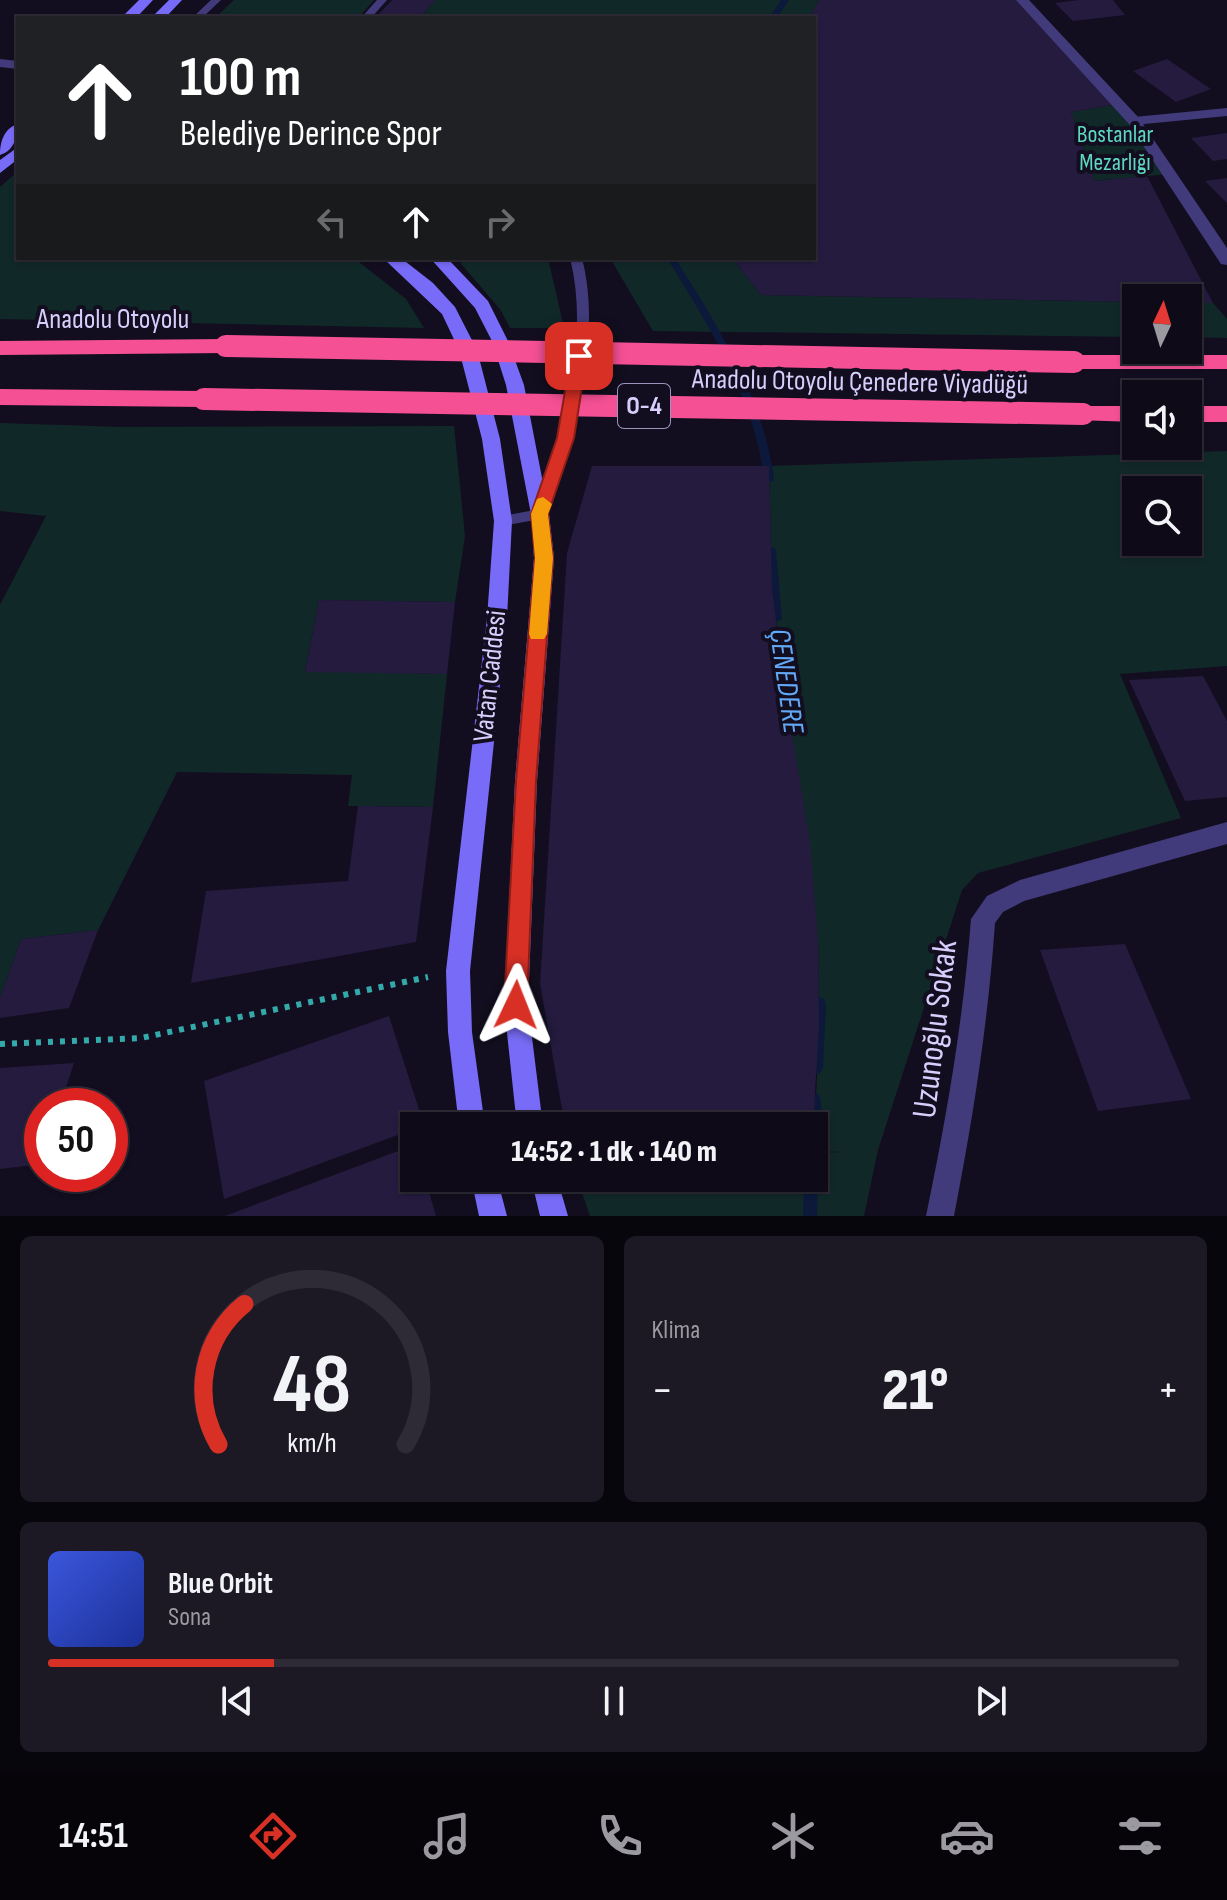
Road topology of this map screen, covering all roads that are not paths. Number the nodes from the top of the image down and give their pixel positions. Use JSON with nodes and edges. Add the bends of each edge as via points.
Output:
{"nodes":[{"id":1,"x":147,"y":0,"type":"edge"},
{"id":2,"x":176,"y":0,"type":"edge"},
{"id":3,"x":216,"y":0,"type":"edge"},
{"id":4,"x":382,"y":0,"type":"edge"},
{"id":5,"x":1022,"y":0,"type":"edge"},
{"id":6,"x":130,"y":16,"type":"edge"},
{"id":7,"x":160,"y":16,"type":"edge"},
{"id":8,"x":199,"y":16,"type":"edge"},
{"id":9,"x":368,"y":16,"type":"edge"},
{"id":10,"x":1227,"y":112,"type":"edge"},
{"id":11,"x":1134,"y":121,"type":"junction"},
{"id":12,"x":16,"y":131,"type":"edge"},
{"id":13,"x":0,"y":151,"type":"edge"},
{"id":14,"x":16,"y":153,"type":"edge"},
{"id":15,"x":0,"y":168,"type":"edge"},
{"id":16,"x":393,"y":260,"type":"edge"},
{"id":17,"x":440,"y":260,"type":"edge"},
{"id":18,"x":577,"y":260,"type":"edge"},
{"id":19,"x":1227,"y":260,"type":"edge"},
{"id":20,"x":226,"y":346,"type":"joint"},
{"id":21,"x":0,"y":348,"type":"edge"},
{"id":22,"x":1227,"y":362,"type":"edge"},
{"id":23,"x":0,"y":397,"type":"edge"},
{"id":24,"x":1122,"y":414,"type":"edge"},
{"id":25,"x":1202,"y":414,"type":"edge"},
{"id":26,"x":1227,"y":414,"type":"edge"},
{"id":27,"x":540,"y":514,"type":"junction"},
{"id":28,"x":503,"y":521,"type":"junction"},
{"id":29,"x":1227,"y":833,"type":"edge"},
{"id":30,"x":470,"y":1112,"type":"edge"},
{"id":31,"x":528,"y":1112,"type":"edge"},
{"id":32,"x":487,"y":1192,"type":"edge"},
{"id":33,"x":548,"y":1192,"type":"edge"},
{"id":34,"x":493,"y":1216,"type":"edge"},
{"id":35,"x":554,"y":1216,"type":"edge"},
{"id":36,"x":940,"y":1216,"type":"edge"}],
"edges":[{"from":1,"to":6,"type":"main road"},
{"from":2,"to":7,"type":"main road"},
{"from":3,"to":8,"type":"lane"},
{"from":4,"to":9,"type":"lane"},
{"from":5,"to":11,"type":"street"},
{"from":10,"to":11,"type":"street"},
{"from":11,"to":19,"type":"street"},
{"from":12,"to":13,"type":"main road"},
{"from":14,"to":15,"type":"main road"},
{"from":16,"to":28,"type":"main road","name":"Vatan Caddesi","via":[[449,311],[468,350],[491,439]]},
{"from":17,"to":27,"type":"main road","name":"Vatan Caddesi","via":[[482,305],[500,341],[515,385]]},
{"from":18,"to":27,"type":"lane","via":[[586,292],[584,329],[565,438]]},
{"from":20,"to":21,"type":"highway","name":"Anadolu Otoyolu","number":"O-4"},
{"from":20,"to":22,"type":"highway","name":"Anadolu Otoyolu Çenedere Viyadüğü","number":"O-4","bridge":true},
{"from":23,"to":24,"type":"highway","name":"Anadolu Otoyolu Çenedere Viyadüğü","number":"O-4","bridge":true},
{"from":25,"to":26,"type":"highway"},
{"from":27,"to":28,"type":"lane"},
{"from":27,"to":31,"type":"main road","name":"Vatan Caddesi","via":[[544,558],[526,781],[516,1005]]},
{"from":28,"to":30,"type":"main road","name":"Vatan Caddesi","via":[[458,971]]},
{"from":29,"to":36,"type":"street","name":"Uzunoğlu Sokak","via":[[1020,891],[995,904],[983,919],[976,1015]]},
{"from":32,"to":34,"type":"main road"},
{"from":33,"to":35,"type":"main road"}]}
